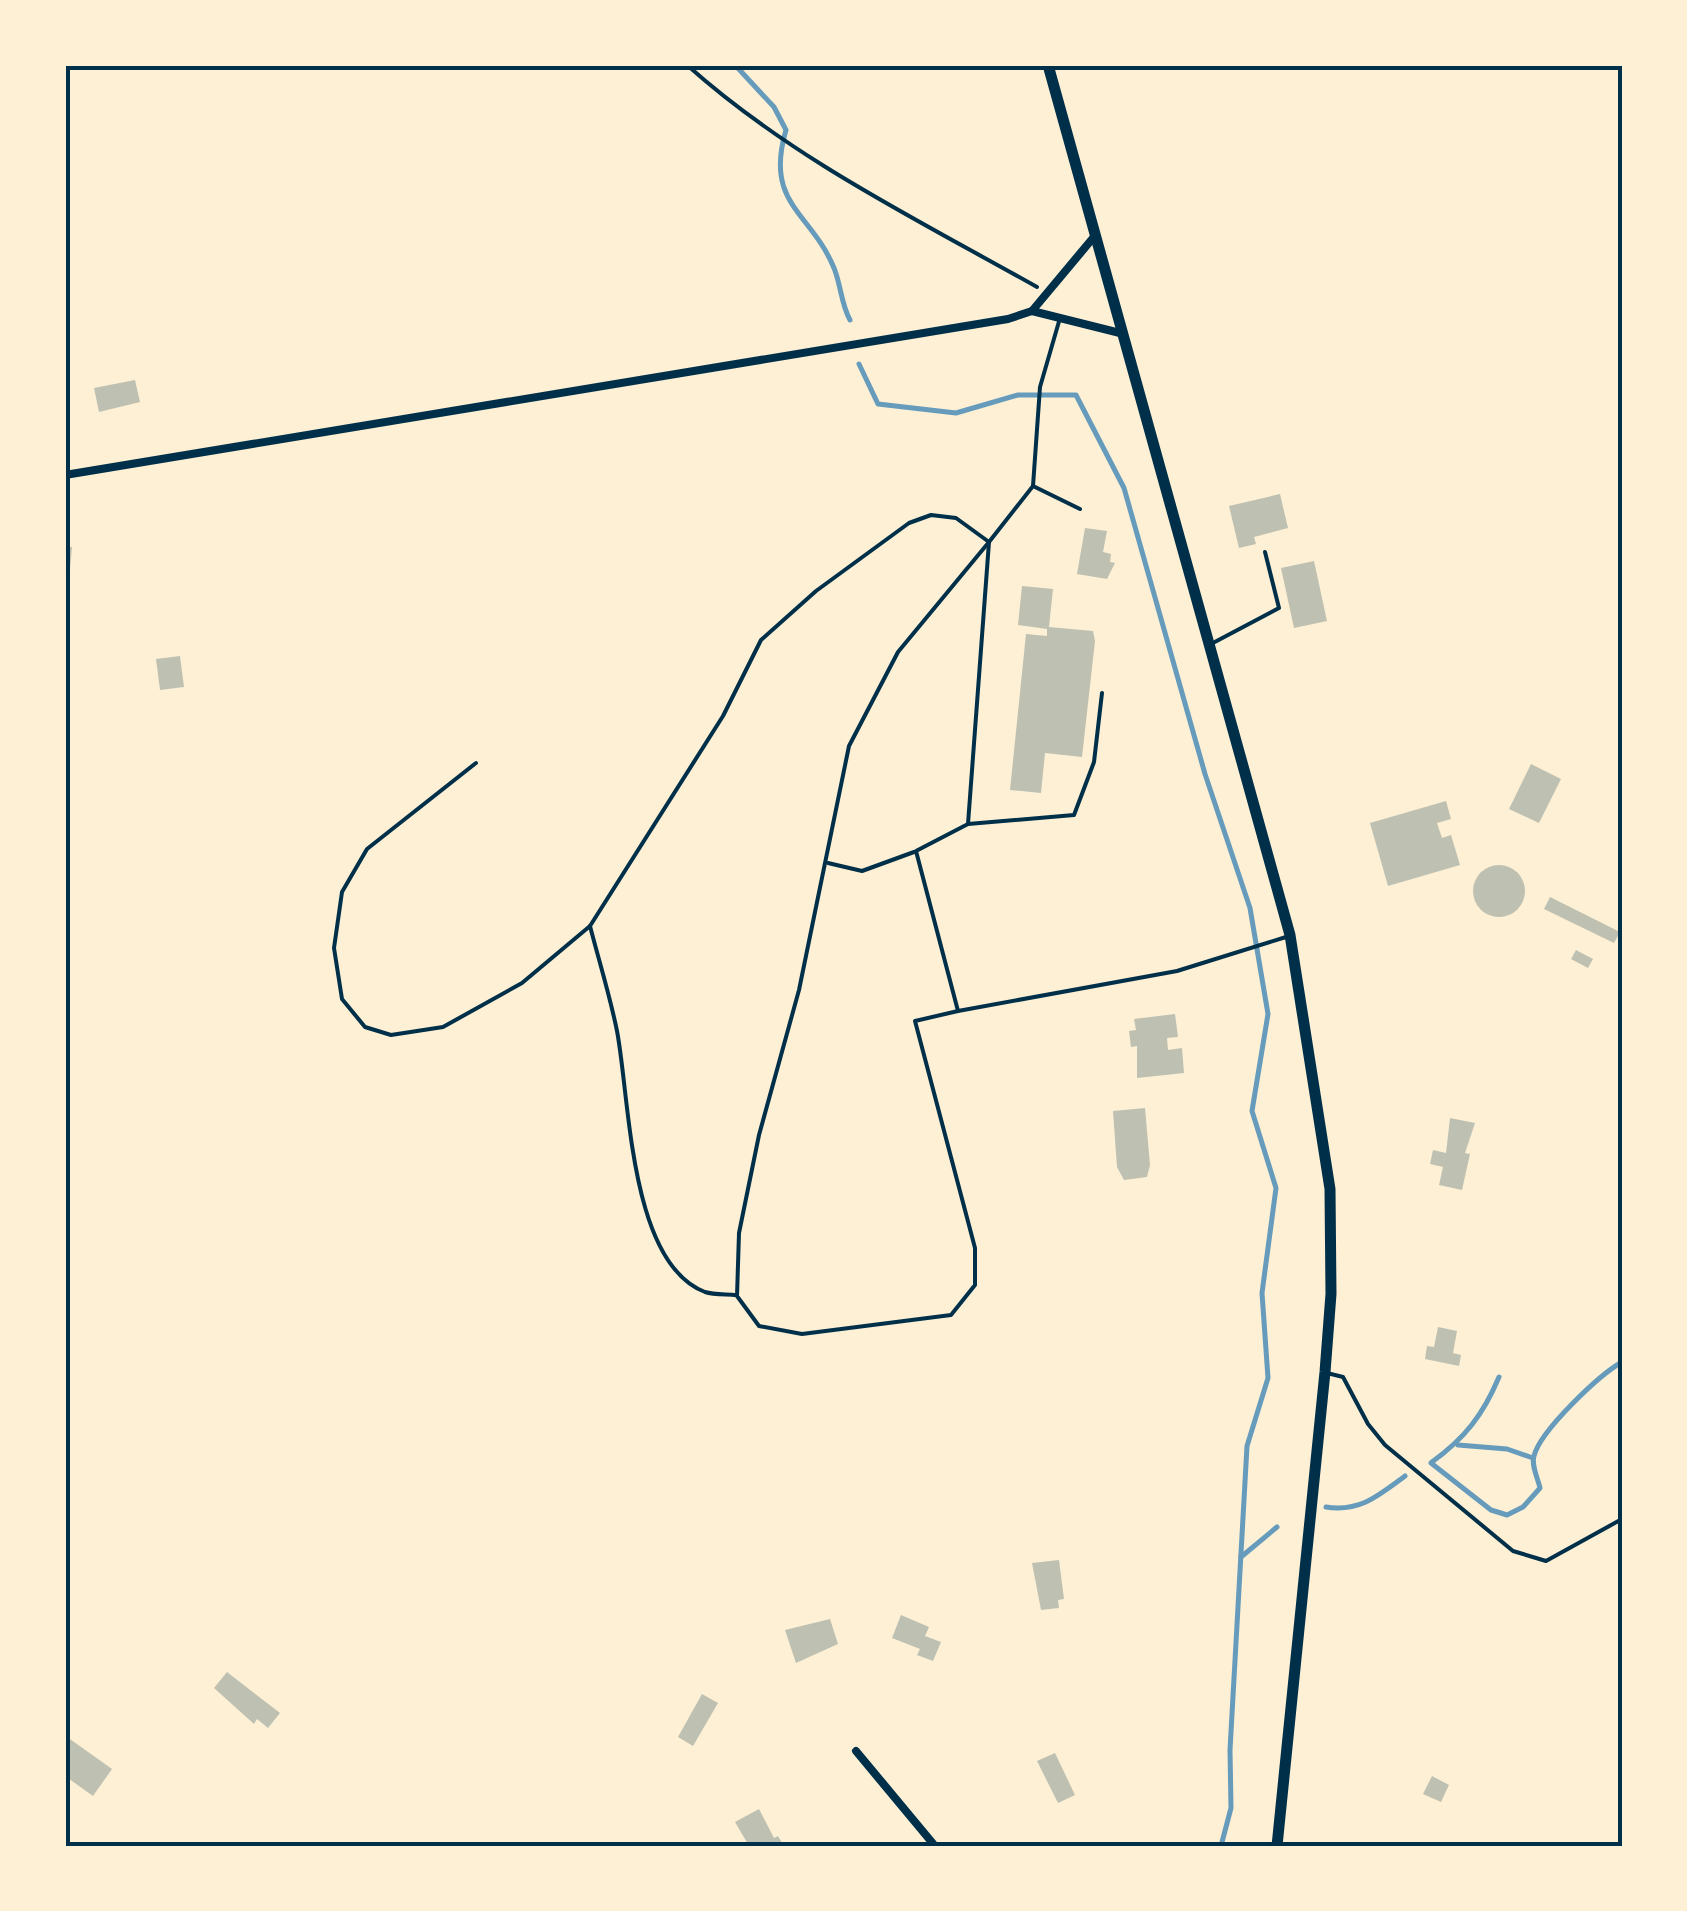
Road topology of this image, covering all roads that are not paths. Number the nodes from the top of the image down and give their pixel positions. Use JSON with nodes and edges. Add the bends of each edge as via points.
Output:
{"nodes":[{"id":1,"x":1048,"y":65,"type":"edge"},
{"id":2,"x":1093,"y":238,"type":"junction"},
{"id":3,"x":1032,"y":311,"type":"junction"},
{"id":4,"x":1060,"y":316,"type":"junction"},
{"id":5,"x":1120,"y":332,"type":"junction"},
{"id":6,"x":65,"y":474,"type":"edge"},
{"id":7,"x":1033,"y":486,"type":"junction"},
{"id":8,"x":1080,"y":510,"type":"dead end"},
{"id":9,"x":989,"y":542,"type":"junction"},
{"id":10,"x":1265,"y":552,"type":"dead end"},
{"id":11,"x":1211,"y":644,"type":"junction"},
{"id":12,"x":1102,"y":694,"type":"dead end"},
{"id":13,"x":476,"y":763,"type":"dead end"},
{"id":14,"x":968,"y":824,"type":"junction"},
{"id":15,"x":916,"y":852,"type":"junction"},
{"id":16,"x":828,"y":862,"type":"junction"},
{"id":17,"x":590,"y":926,"type":"junction"},
{"id":18,"x":1290,"y":935,"type":"junction"},
{"id":19,"x":958,"y":1011,"type":"junction"},
{"id":20,"x":737,"y":1296,"type":"junction"},
{"id":21,"x":1325,"y":1372,"type":"junction"},
{"id":22,"x":1622,"y":1519,"type":"edge"},
{"id":23,"x":856,"y":1752,"type":"dead end"},
{"id":24,"x":934,"y":1846,"type":"edge"},
{"id":25,"x":1276,"y":1846,"type":"edge"}],
"edges":[{"from":1,"to":2,"type":"main road"},
{"from":2,"to":3,"type":"street"},
{"from":2,"to":5,"type":"main road"},
{"from":3,"to":4,"type":"street"},
{"from":3,"to":6,"type":"street"},
{"from":4,"to":5,"type":"street"},
{"from":4,"to":7,"type":"lane","via":[[1040,386]]},
{"from":5,"to":11,"type":"main road"},
{"from":7,"to":8,"type":"lane"},
{"from":7,"to":9,"type":"lane"},
{"from":9,"to":14,"type":"lane"},
{"from":9,"to":16,"type":"lane","via":[[898,652],[849,746]]},
{"from":9,"to":17,"type":"lane","via":[[956,518],[931,515],[909,523],[762,640],[724,716]]},
{"from":10,"to":11,"type":"lane","via":[[1279,608]]},
{"from":11,"to":18,"type":"main road"},
{"from":12,"to":14,"type":"lane","via":[[1094,762],[1074,814]]},
{"from":13,"to":17,"type":"lane","via":[[367,850],[342,892],[334,948],[342,999],[365,1027],[391,1035],[443,1027],[522,983]]},
{"from":14,"to":15,"type":"lane"},
{"from":15,"to":16,"type":"lane","via":[[862,871]]},
{"from":15,"to":19,"type":"lane"},
{"from":16,"to":20,"type":"lane","via":[[759,1135],[739,1233]]},
{"from":17,"to":20,"type":"lane","via":[[617,1030],[635,1169],[650,1226],[676,1269],[704,1292]]},
{"from":18,"to":19,"type":"lane","via":[[1177,972]]},
{"from":18,"to":21,"type":"main road","via":[[1330,1189]]},
{"from":19,"to":20,"type":"lane","via":[[915,1020],[975,1248],[975,1284],[951,1315],[802,1334],[758,1326]]},
{"from":21,"to":22,"type":"lane","via":[[1343,1377],[1385,1445],[1513,1551],[1546,1560]]},
{"from":21,"to":25,"type":"main road"},
{"from":23,"to":24,"type":"street"}]}
